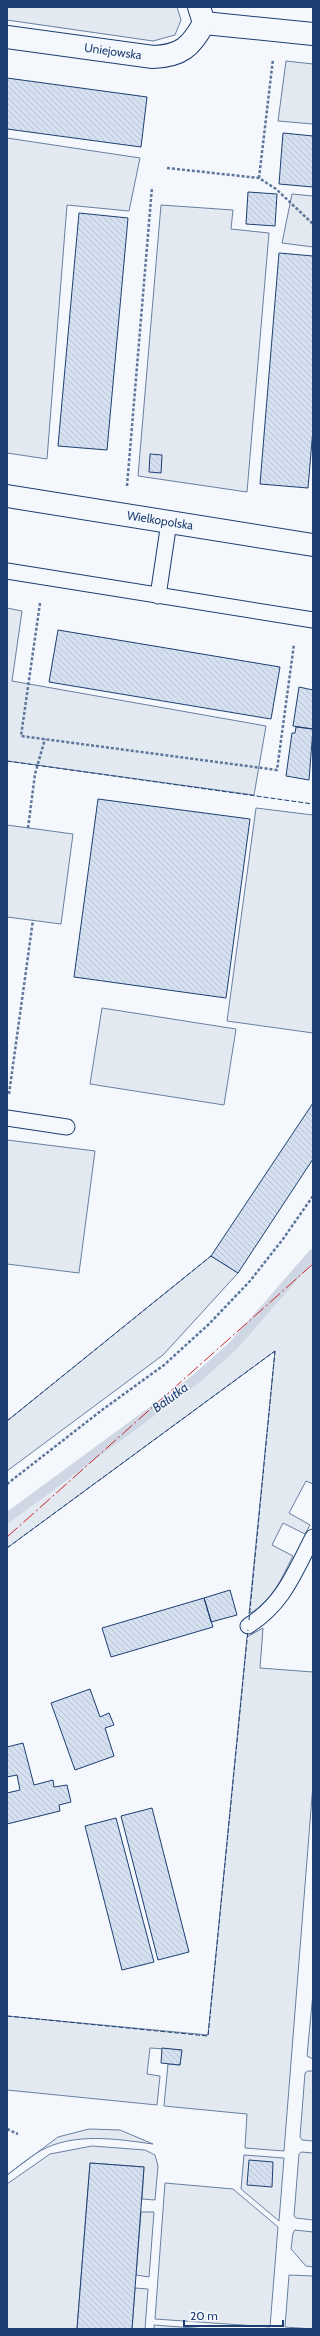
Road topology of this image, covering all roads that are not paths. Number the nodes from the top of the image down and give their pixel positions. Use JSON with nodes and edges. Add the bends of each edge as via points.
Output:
{"nodes":[{"id":1,"x":202,"y":15,"type":"edge"},
{"id":2,"x":313,"y":34,"type":"edge"},
{"id":3,"x":7,"y":37,"type":"edge"},
{"id":4,"x":7,"y":496,"type":"edge"},
{"id":5,"x":169,"y":522,"type":"junction"},
{"id":6,"x":313,"y":545,"type":"edge"},
{"id":7,"x":7,"y":571,"type":"edge"},
{"id":8,"x":158,"y":596,"type":"junction"},
{"id":9,"x":313,"y":620,"type":"edge"},
{"id":10,"x":7,"y":1118,"type":"edge"},
{"id":11,"x":67,"y":1127,"type":"dead end"},
{"id":12,"x":313,"y":1537,"type":"edge"},
{"id":13,"x":248,"y":1626,"type":"dead end"}],
"edges":[{"from":1,"to":2,"type":"street","name":"Uniejowska"},
{"from":1,"to":3,"type":"street","name":"Uniejowska","via":[[188,47],[177,54],[166,56]]},
{"from":4,"to":5,"type":"street","name":"Wielkopolska"},
{"from":5,"to":6,"type":"street","name":"Wielkopolska"},
{"from":5,"to":8,"type":"lane"},
{"from":7,"to":8,"type":"lane"},
{"from":8,"to":9,"type":"lane"},
{"from":10,"to":11,"type":"lane"},
{"from":12,"to":13,"type":"lane","via":[[279,1600],[264,1616]]}]}
